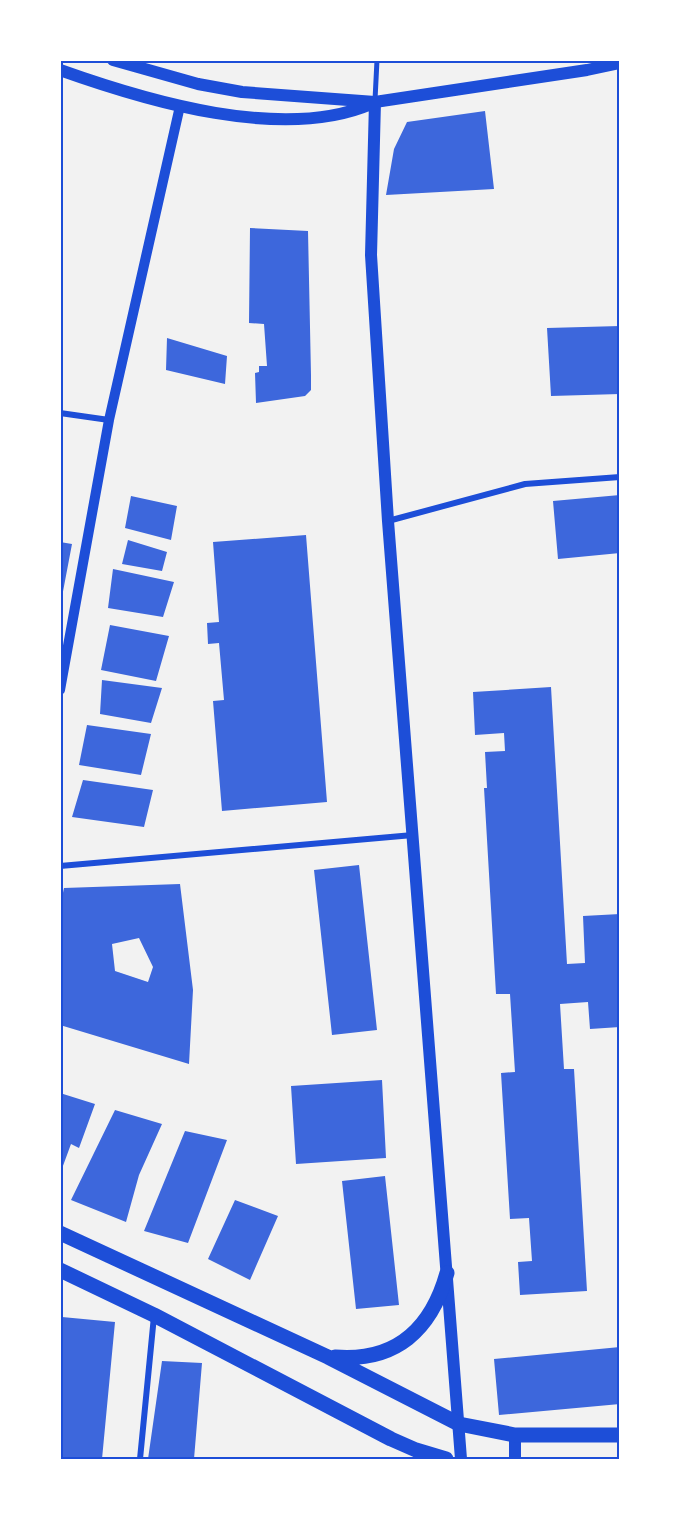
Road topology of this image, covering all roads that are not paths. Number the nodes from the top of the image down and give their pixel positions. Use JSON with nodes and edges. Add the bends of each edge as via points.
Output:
{"nodes":[{"id":1,"x":113,"y":60,"type":"edge"},
{"id":2,"x":377,"y":60,"type":"edge"},
{"id":3,"x":620,"y":63,"type":"edge"},
{"id":4,"x":585,"y":65,"type":"edge"},
{"id":5,"x":60,"y":70,"type":"edge"},
{"id":6,"x":375,"y":102,"type":"junction"},
{"id":7,"x":180,"y":106,"type":"junction"},
{"id":8,"x":60,"y":412,"type":"edge"},
{"id":9,"x":109,"y":420,"type":"junction"},
{"id":10,"x":620,"y":477,"type":"edge"},
{"id":11,"x":388,"y":521,"type":"junction"},
{"id":12,"x":63,"y":659,"type":"edge"},
{"id":13,"x":60,"y":690,"type":"edge"},
{"id":14,"x":414,"y":835,"type":"junction"},
{"id":15,"x":60,"y":866,"type":"edge"},
{"id":16,"x":60,"y":1233,"type":"edge"},
{"id":17,"x":60,"y":1270,"type":"edge"},
{"id":18,"x":447,"y":1273,"type":"junction"},
{"id":19,"x":154,"y":1315,"type":"junction"},
{"id":20,"x":328,"y":1357,"type":"junction"},
{"id":21,"x":459,"y":1424,"type":"junction"},
{"id":22,"x":620,"y":1434,"type":"edge"},
{"id":23,"x":514,"y":1435,"type":"junction"},
{"id":24,"x":140,"y":1459,"type":"edge"},
{"id":25,"x":446,"y":1459,"type":"edge"},
{"id":26,"x":461,"y":1459,"type":"edge"},
{"id":27,"x":514,"y":1459,"type":"edge"}],
"edges":[{"from":1,"to":6,"type":"main road","via":[[242,92]]},
{"from":2,"to":6,"type":"street"},
{"from":3,"to":4,"type":"main road"},
{"from":4,"to":6,"type":"main road"},
{"from":5,"to":7,"type":"main road"},
{"from":6,"to":7,"type":"main road","via":[[349,113],[303,118],[260,117]]},
{"from":6,"to":11,"type":"main road","via":[[371,255]]},
{"from":7,"to":9,"type":"street"},
{"from":8,"to":9,"type":"street"},
{"from":9,"to":12,"type":"street"},
{"from":10,"to":11,"type":"street","via":[[525,484]]},
{"from":11,"to":14,"type":"main road"},
{"from":12,"to":13,"type":"street"},
{"from":14,"to":15,"type":"street"},
{"from":14,"to":18,"type":"main road"},
{"from":16,"to":20,"type":"main road"},
{"from":17,"to":19,"type":"main road"},
{"from":18,"to":20,"type":"main road","via":[[432,1310],[412,1337],[367,1357]]},
{"from":18,"to":21,"type":"main road"},
{"from":19,"to":24,"type":"street"},
{"from":19,"to":25,"type":"main road","via":[[391,1439]]},
{"from":20,"to":21,"type":"main road"},
{"from":21,"to":23,"type":"main road"},
{"from":21,"to":26,"type":"main road"},
{"from":22,"to":23,"type":"main road"},
{"from":23,"to":27,"type":"main road"}]}
